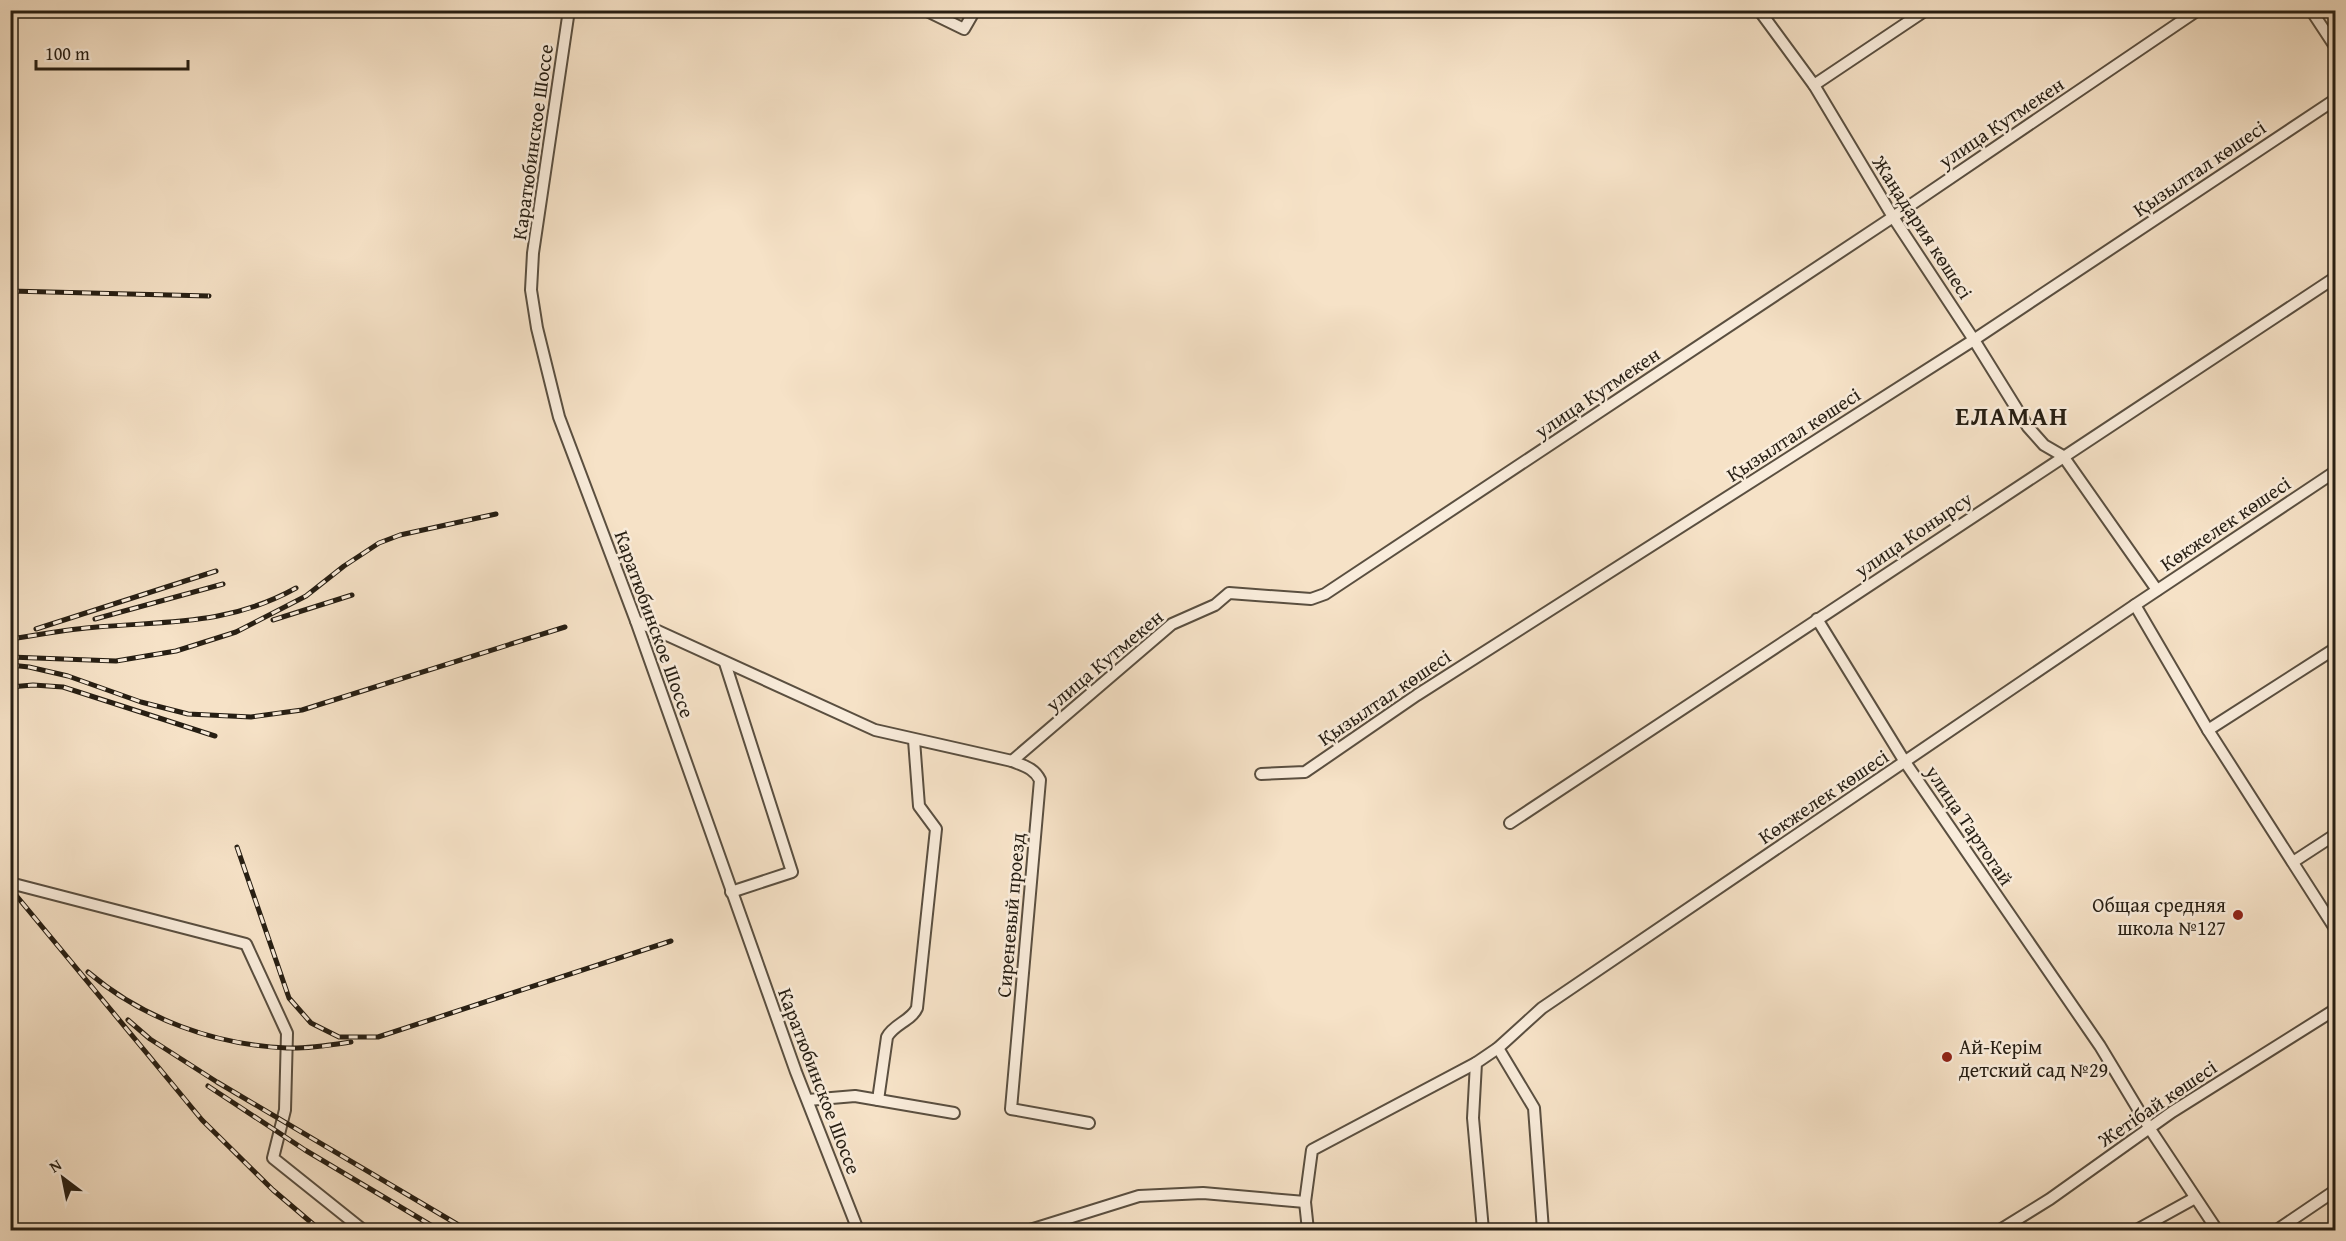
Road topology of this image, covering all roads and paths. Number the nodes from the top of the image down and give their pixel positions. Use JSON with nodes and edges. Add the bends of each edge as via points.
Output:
{"nodes":[{"id":1,"x":569,"y":10,"type":"edge"},
{"id":2,"x":925,"y":10,"type":"edge"},
{"id":3,"x":975,"y":10,"type":"edge"},
{"id":4,"x":1759,"y":10,"type":"edge"},
{"id":5,"x":1926,"y":10,"type":"edge"},
{"id":6,"x":2198,"y":10,"type":"edge"},
{"id":7,"x":2312,"y":10,"type":"edge"},
{"id":8,"x":2336,"y":48,"type":"edge"},
{"id":9,"x":1814,"y":85,"type":"junction"},
{"id":10,"x":2336,"y":99,"type":"edge"},
{"id":11,"x":1893,"y":217,"type":"junction"},
{"id":12,"x":2336,"y":277,"type":"edge"},
{"id":13,"x":1974,"y":340,"type":"junction"},
{"id":14,"x":2063,"y":456,"type":"junction"},
{"id":15,"x":2336,"y":471,"type":"edge"},
{"id":16,"x":2157,"y":590,"type":"junction"},
{"id":17,"x":2135,"y":605,"type":"junction"},
{"id":18,"x":1817,"y":619,"type":"junction"},
{"id":19,"x":636,"y":621,"type":"junction"},
{"id":20,"x":2336,"y":648,"type":"edge"},
{"id":21,"x":725,"y":663,"type":"junction"},
{"id":22,"x":2208,"y":730,"type":"junction"},
{"id":23,"x":914,"y":740,"type":"junction"},
{"id":24,"x":1012,"y":761,"type":"junction"},
{"id":25,"x":1905,"y":762,"type":"junction"},
{"id":26,"x":1261,"y":774,"type":"dead end"},
{"id":27,"x":1510,"y":823,"type":"dead end"},
{"id":28,"x":2336,"y":834,"type":"edge"},
{"id":29,"x":2293,"y":862,"type":"junction"},
{"id":30,"x":10,"y":883,"type":"edge"},
{"id":31,"x":731,"y":892,"type":"junction"},
{"id":32,"x":2336,"y":930,"type":"edge"},
{"id":33,"x":2336,"y":1009,"type":"edge"},
{"id":34,"x":1497,"y":1048,"type":"junction"},
{"id":35,"x":1476,"y":1063,"type":"junction"},
{"id":36,"x":808,"y":1100,"type":"junction"},
{"id":37,"x":878,"y":1100,"type":"junction"},
{"id":38,"x":954,"y":1113,"type":"dead end"},
{"id":39,"x":1089,"y":1123,"type":"dead end"},
{"id":40,"x":2150,"y":1129,"type":"junction"},
{"id":41,"x":2336,"y":1190,"type":"edge"},
{"id":42,"x":2195,"y":1197,"type":"junction"},
{"id":43,"x":1305,"y":1202,"type":"junction"},
{"id":44,"x":363,"y":1230,"type":"edge"},
{"id":45,"x":858,"y":1230,"type":"edge"},
{"id":46,"x":1030,"y":1230,"type":"edge"},
{"id":47,"x":1308,"y":1230,"type":"edge"},
{"id":48,"x":1483,"y":1230,"type":"edge"},
{"id":49,"x":1543,"y":1230,"type":"edge"},
{"id":50,"x":2000,"y":1230,"type":"edge"},
{"id":51,"x":2137,"y":1230,"type":"edge"},
{"id":52,"x":2217,"y":1230,"type":"edge"},
{"id":53,"x":2277,"y":1230,"type":"edge"}],
"edges":[{"from":1,"to":19,"type":"street","name":"Каратюбинское Шоссе","via":[[531,290],[559,417]]},
{"from":2,"to":3,"type":"street","via":[[964,30]]},
{"from":4,"to":9,"type":"street","name":"Жаңадария көшесі"},
{"from":5,"to":9,"type":"street"},
{"from":6,"to":11,"type":"street","name":"улица Кутмекен"},
{"from":7,"to":8,"type":"street"},
{"from":9,"to":11,"type":"street","name":"Жаңадария көшесі"},
{"from":10,"to":13,"type":"street","name":"Қызылтал көшесі"},
{"from":11,"to":13,"type":"street","name":"Жаңадария көшесі"},
{"from":11,"to":24,"type":"street","name":"улица Кутмекен","via":[[1325,594],[1311,599],[1229,593],[1215,605],[1172,624]]},
{"from":12,"to":14,"type":"street","name":"улица Конырсу"},
{"from":13,"to":14,"type":"street","name":"Жаңадария көшесі","via":[[2028,427],[2044,445]]},
{"from":13,"to":26,"type":"street","name":"Қызылтал көшесі","via":[[1417,695],[1305,772]]},
{"from":14,"to":16,"type":"street"},
{"from":14,"to":18,"type":"street","name":"улица Конырсу"},
{"from":15,"to":16,"type":"street","name":"Көкжелек көшесі"},
{"from":16,"to":17,"type":"street","name":"Көкжелек көшесі"},
{"from":17,"to":22,"type":"street"},
{"from":17,"to":25,"type":"street","name":"Көкжелек көшесі"},
{"from":18,"to":25,"type":"street","name":"улица Тартогай"},
{"from":18,"to":27,"type":"street","name":"улица Конырсу"},
{"from":19,"to":21,"type":"street","name":"Сиреневый проезд"},
{"from":19,"to":31,"type":"street","name":"Каратюбинское Шоссе"},
{"from":20,"to":22,"type":"street"},
{"from":21,"to":23,"type":"street","name":"Сиреневый проезд","via":[[875,730]]},
{"from":21,"to":31,"type":"street","via":[[792,872]]},
{"from":22,"to":29,"type":"street"},
{"from":23,"to":24,"type":"street","name":"Сиреневый проезд"},
{"from":23,"to":37,"type":"street","via":[[919,806],[936,829],[917,1008],[887,1038]]},
{"from":24,"to":39,"type":"street","name":"Сиреневый проезд","via":[[1032,769],[1040,780],[1011,1109]]},
{"from":25,"to":34,"type":"street","name":"Көкжелек көшесі","via":[[1542,1008]]},
{"from":25,"to":40,"type":"street","name":"улица Тартогай","via":[[2100,1046]]},
{"from":28,"to":29,"type":"street"},
{"from":29,"to":32,"type":"street"},
{"from":30,"to":44,"type":"street","via":[[246,944],[287,1033],[285,1110],[273,1158]]},
{"from":31,"to":36,"type":"street","name":"Каратюбинское Шоссе"},
{"from":33,"to":40,"type":"street","name":"Жетібай көшесі"},
{"from":34,"to":35,"type":"street","name":"Көкжелек көшесі"},
{"from":34,"to":49,"type":"street","via":[[1534,1108]]},
{"from":35,"to":43,"type":"street","name":"Көкжелек көшесі","via":[[1312,1150]]},
{"from":35,"to":48,"type":"street","via":[[1473,1118]]},
{"from":36,"to":37,"type":"street","via":[[855,1096]]},
{"from":36,"to":45,"type":"street","name":"Каратюбинское Шоссе"},
{"from":37,"to":38,"type":"street"},
{"from":40,"to":42,"type":"street","name":"улица Тартогай"},
{"from":40,"to":50,"type":"street","name":"Жетібай көшесі"},
{"from":41,"to":53,"type":"street"},
{"from":42,"to":51,"type":"street"},
{"from":42,"to":52,"type":"street","name":"улица Тартогай"},
{"from":43,"to":46,"type":"street","via":[[1203,1192],[1139,1196]]},
{"from":43,"to":47,"type":"street"}]}
